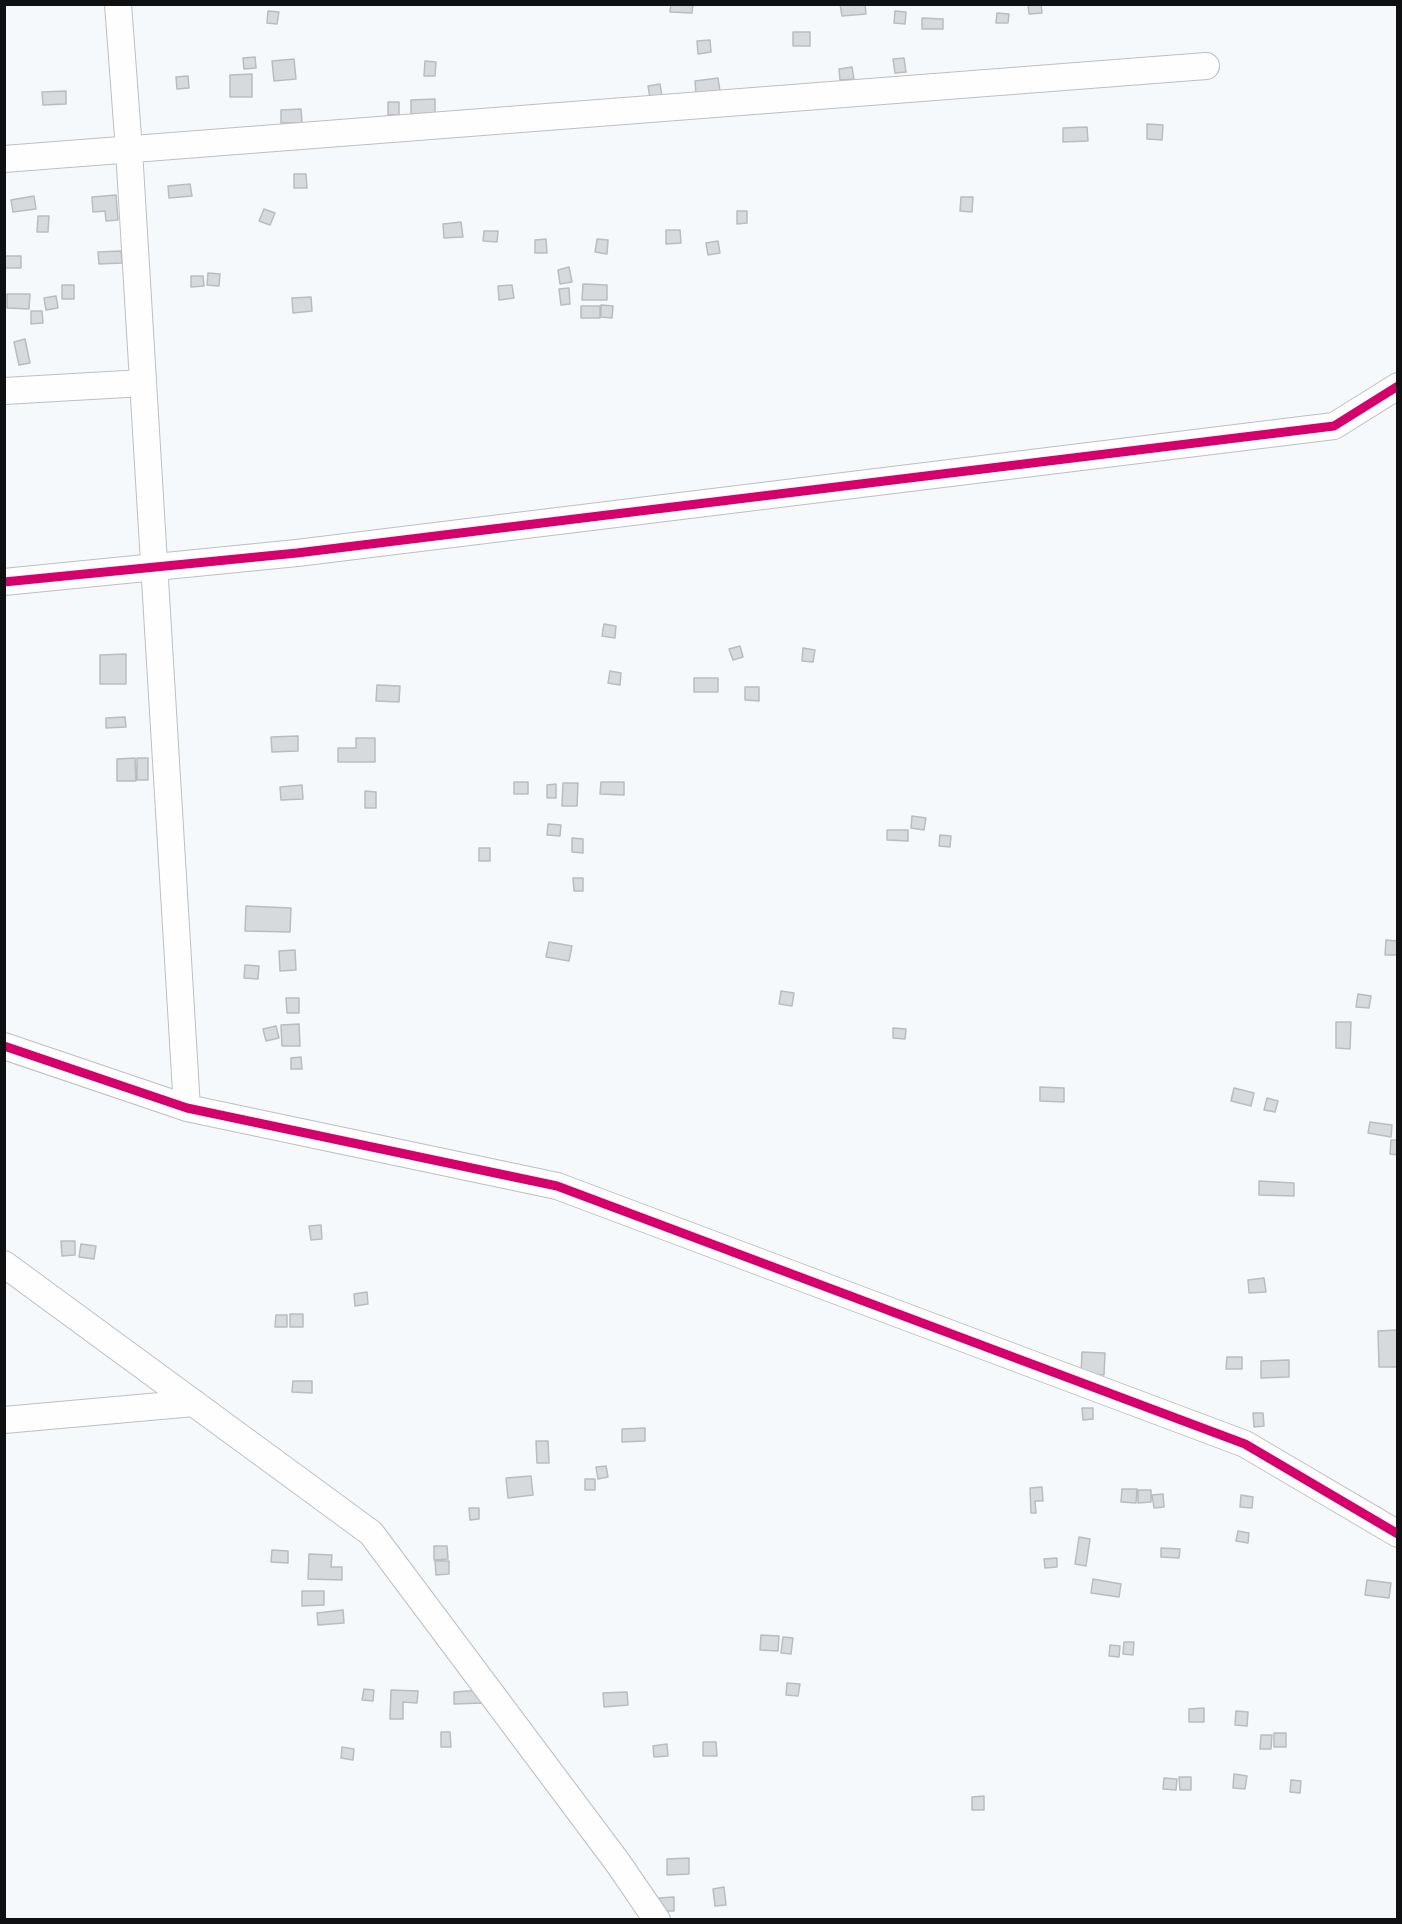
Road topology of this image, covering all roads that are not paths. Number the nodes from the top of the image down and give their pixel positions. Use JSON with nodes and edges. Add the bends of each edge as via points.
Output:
{"nodes":[{"id":1,"x":118,"y":4,"type":"edge"},
{"id":2,"x":1206,"y":66,"type":"dead end"},
{"id":3,"x":129,"y":150,"type":"junction"},
{"id":4,"x":4,"y":159,"type":"edge"},
{"id":5,"x":143,"y":383,"type":"junction"},
{"id":6,"x":1398,"y":386,"type":"edge"},
{"id":7,"x":4,"y":392,"type":"edge"},
{"id":8,"x":154,"y":567,"type":"junction"},
{"id":9,"x":4,"y":582,"type":"edge"},
{"id":10,"x":4,"y":1046,"type":"edge"},
{"id":11,"x":187,"y":1108,"type":"junction"},
{"id":12,"x":4,"y":1264,"type":"edge"},
{"id":13,"x":194,"y":1403,"type":"junction"},
{"id":14,"x":4,"y":1420,"type":"edge"},
{"id":15,"x":1398,"y":1534,"type":"edge"},
{"id":16,"x":657,"y":1920,"type":"edge"}],
"edges":[{"from":1,"to":3,"type":"street"},
{"from":2,"to":3,"type":"street"},
{"from":3,"to":4,"type":"street"},
{"from":3,"to":5,"type":"street"},
{"from":5,"to":7,"type":"street"},
{"from":5,"to":8,"type":"street"},
{"from":6,"to":8,"type":"street","via":[[1334,426],[297,553]]},
{"from":8,"to":9,"type":"street"},
{"from":8,"to":11,"type":"street"},
{"from":10,"to":11,"type":"street"},
{"from":11,"to":15,"type":"street","via":[[557,1186],[1245,1444]]},
{"from":12,"to":13,"type":"street"},
{"from":13,"to":14,"type":"street"},
{"from":13,"to":16,"type":"street","via":[[371,1533]]}]}
